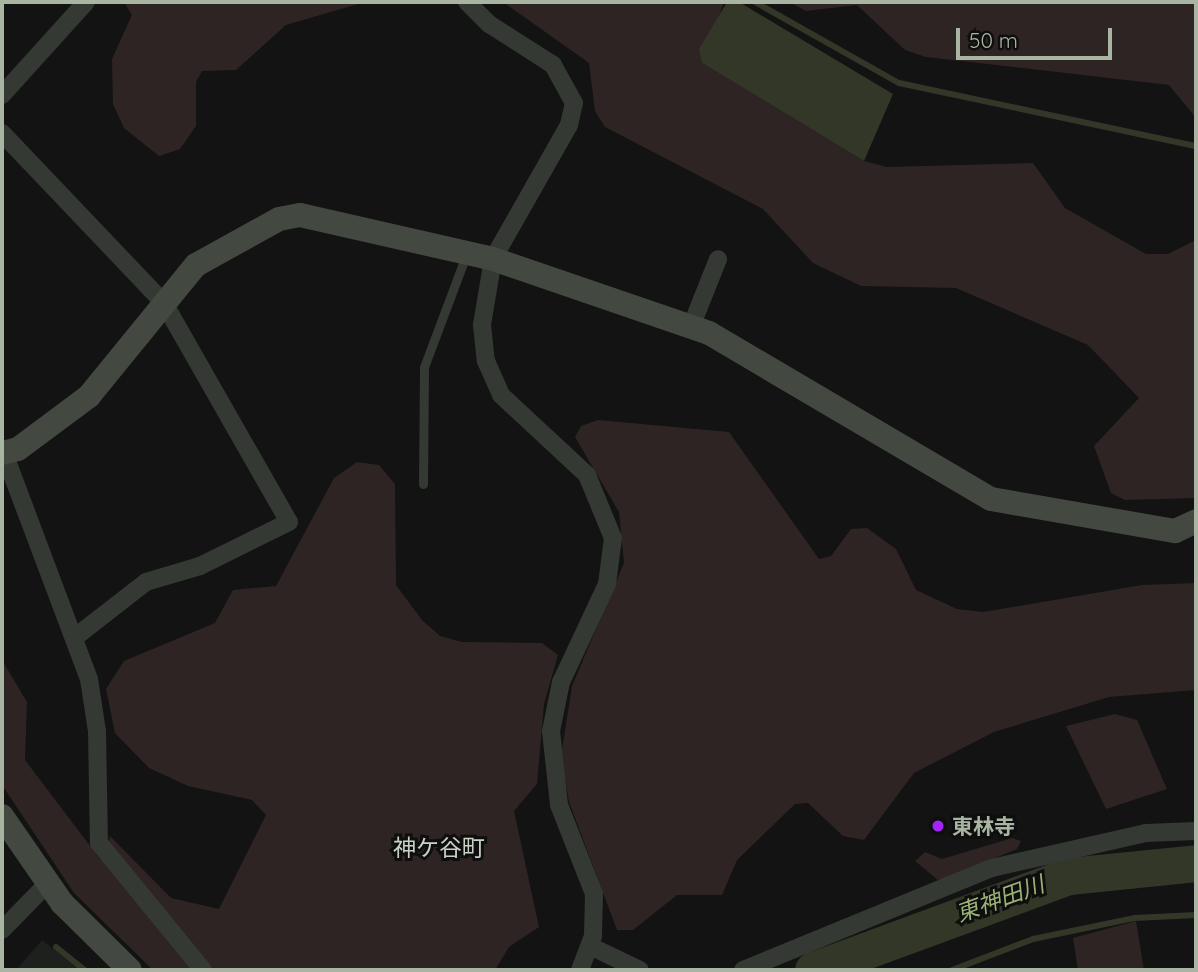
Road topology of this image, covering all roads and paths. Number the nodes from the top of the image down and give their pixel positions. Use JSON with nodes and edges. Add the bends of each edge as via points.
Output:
{"nodes":[{"id":1,"x":86,"y":2,"type":"edge"},
{"id":2,"x":467,"y":2,"type":"edge"},
{"id":3,"x":2,"y":95,"type":"edge"},
{"id":4,"x":2,"y":133,"type":"edge"},
{"id":5,"x":466,"y":253,"type":"junction"},
{"id":6,"x":493,"y":259,"type":"junction"},
{"id":7,"x":718,"y":259,"type":"dead end"},
{"id":8,"x":164,"y":303,"type":"junction"},
{"id":9,"x":691,"y":327,"type":"junction"},
{"id":10,"x":3,"y":453,"type":"edge"},
{"id":11,"x":423,"y":484,"type":"dead end"},
{"id":12,"x":1196,"y":521,"type":"edge"},
{"id":13,"x":74,"y":638,"type":"junction"},
{"id":14,"x":2,"y":816,"type":"edge"},
{"id":15,"x":1196,"y":831,"type":"edge"},
{"id":16,"x":47,"y":884,"type":"junction"},
{"id":17,"x":2,"y":930,"type":"edge"},
{"id":18,"x":590,"y":946,"type":"junction"},
{"id":19,"x":130,"y":970,"type":"edge"},
{"id":20,"x":203,"y":970,"type":"edge"},
{"id":21,"x":580,"y":970,"type":"edge"},
{"id":22,"x":640,"y":970,"type":"edge"},
{"id":23,"x":743,"y":970,"type":"edge"}],
"edges":[{"from":1,"to":3,"type":"street"},
{"from":2,"to":6,"type":"street","via":[[489,24],[553,65],[574,103],[569,125]]},
{"from":4,"to":8,"type":"street"},
{"from":5,"to":6,"type":"street"},
{"from":5,"to":8,"type":"street","via":[[289,216],[208,256]]},
{"from":5,"to":11,"type":"lane","via":[[424,367]]},
{"from":6,"to":9,"type":"street"},
{"from":6,"to":18,"type":"street","via":[[482,325],[492,379],[512,410],[587,475],[604,504],[613,538],[607,584],[561,682],[551,731],[559,805],[594,894]]},
{"from":7,"to":9,"type":"street"},
{"from":8,"to":10,"type":"street","via":[[89,396]]},
{"from":8,"to":13,"type":"street","via":[[289,522],[200,566],[146,582]]},
{"from":9,"to":12,"type":"street","via":[[737,346],[984,496],[1175,531]]},
{"from":10,"to":13,"type":"street"},
{"from":13,"to":20,"type":"street","via":[[95,705],[99,843]]},
{"from":14,"to":16,"type":"street"},
{"from":15,"to":23,"type":"street","via":[[1146,834],[992,868]]},
{"from":16,"to":17,"type":"street"},
{"from":16,"to":19,"type":"street"},
{"from":18,"to":21,"type":"street"},
{"from":18,"to":22,"type":"street"}]}
